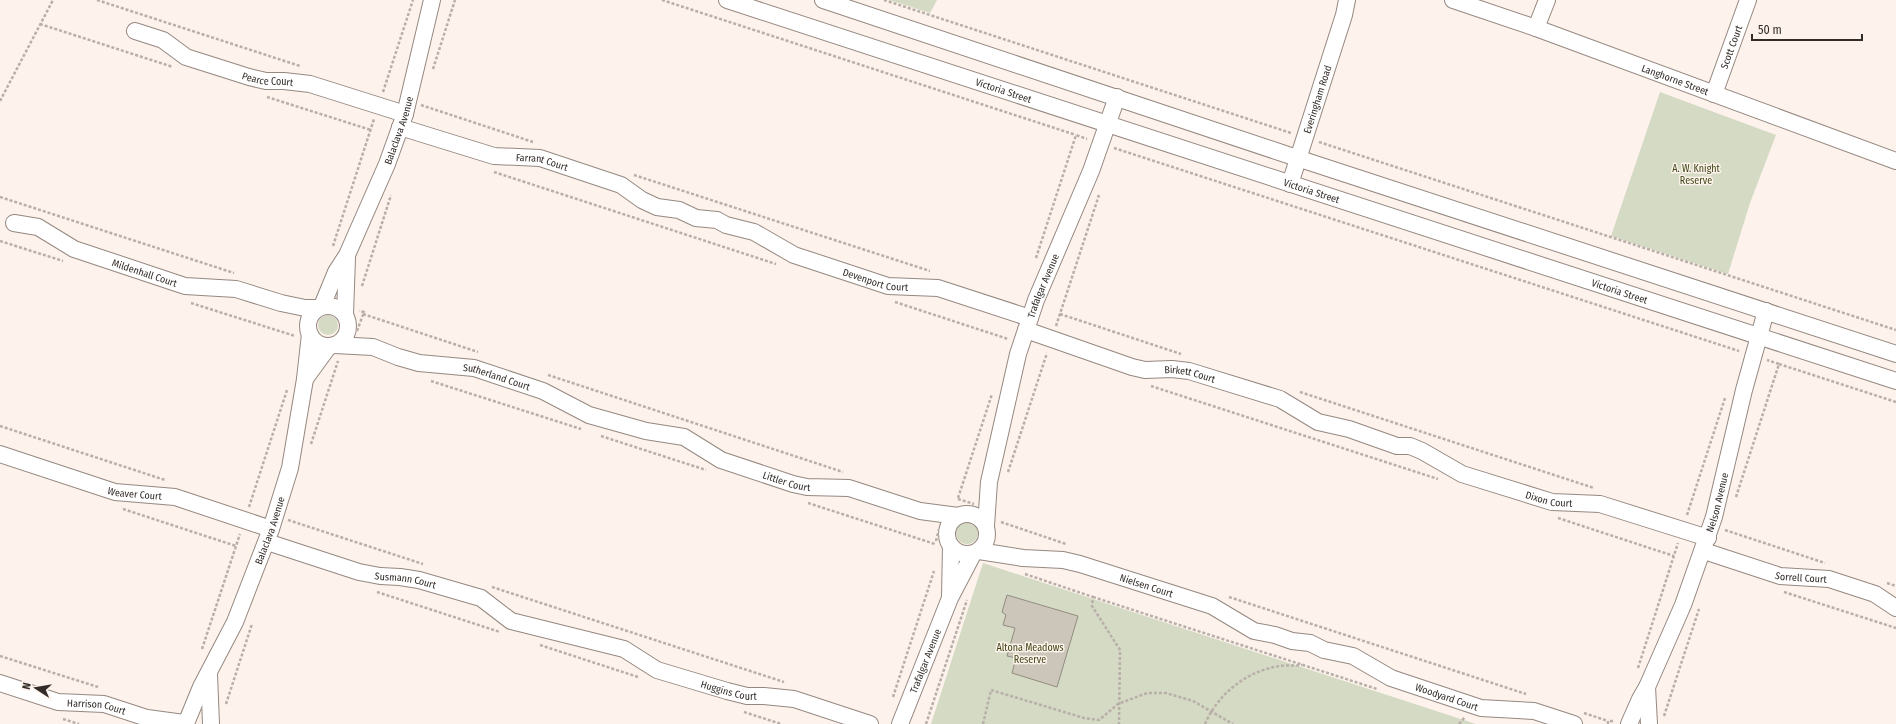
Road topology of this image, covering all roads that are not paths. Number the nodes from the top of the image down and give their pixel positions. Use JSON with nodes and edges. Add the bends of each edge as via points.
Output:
{"nodes":[{"id":1,"x":432,"y":0,"type":"edge"},
{"id":2,"x":727,"y":0,"type":"edge"},
{"id":3,"x":822,"y":0,"type":"edge"},
{"id":4,"x":1352,"y":0,"type":"edge"},
{"id":5,"x":1453,"y":0,"type":"edge"},
{"id":6,"x":1547,"y":0,"type":"edge"},
{"id":7,"x":1748,"y":0,"type":"edge"},
{"id":8,"x":1345,"y":8,"type":"edge"},
{"id":9,"x":1536,"y":28,"type":"junction"},
{"id":10,"x":135,"y":31,"type":"dead end"},
{"id":11,"x":1714,"y":94,"type":"junction"},
{"id":12,"x":1116,"y":97,"type":"junction"},
{"id":13,"x":402,"y":121,"type":"junction"},
{"id":14,"x":1108,"y":124,"type":"junction"},
{"id":15,"x":1895,"y":156,"type":"edge"},
{"id":16,"x":1298,"y":158,"type":"junction"},
{"id":17,"x":1290,"y":184,"type":"junction"},
{"id":18,"x":14,"y":223,"type":"dead end"},
{"id":19,"x":726,"y":225,"type":"joint"},
{"id":20,"x":347,"y":255,"type":"junction"},
{"id":21,"x":281,"y":303,"type":"junction"},
{"id":22,"x":320,"y":307,"type":"junction"},
{"id":23,"x":1766,"y":312,"type":"junction"},
{"id":24,"x":346,"y":315,"type":"junction"},
{"id":25,"x":1024,"y":321,"type":"junction"},
{"id":26,"x":306,"y":327,"type":"junction"},
{"id":27,"x":1759,"y":335,"type":"junction"},
{"id":28,"x":354,"y":338,"type":"junction"},
{"id":29,"x":323,"y":349,"type":"junction"},
{"id":30,"x":1896,"y":354,"type":"edge"},
{"id":31,"x":1896,"y":381,"type":"edge"},
{"id":32,"x":659,"y":432,"type":"joint"},
{"id":33,"x":1397,"y":446,"type":"joint"},
{"id":34,"x":0,"y":454,"type":"edge"},
{"id":35,"x":989,"y":482,"type":"junction"},
{"id":36,"x":920,"y":511,"type":"junction"},
{"id":37,"x":961,"y":515,"type":"junction"},
{"id":38,"x":991,"y":527,"type":"junction"},
{"id":39,"x":269,"y":536,"type":"junction"},
{"id":40,"x":944,"y":544,"type":"junction"},
{"id":41,"x":1706,"y":545,"type":"junction"},
{"id":42,"x":976,"y":552,"type":"junction"},
{"id":43,"x":1012,"y":555,"type":"junction"},
{"id":44,"x":950,"y":598,"type":"junction"},
{"id":45,"x":1896,"y":608,"type":"edge"},
{"id":46,"x":593,"y":641,"type":"joint"},
{"id":47,"x":1324,"y":650,"type":"joint"},
{"id":48,"x":209,"y":674,"type":"junction"},
{"id":49,"x":0,"y":684,"type":"edge"},
{"id":50,"x":1647,"y":687,"type":"junction"},
{"id":51,"x":1576,"y":718,"type":"edge"},
{"id":52,"x":151,"y":721,"type":"edge"},
{"id":53,"x":184,"y":723,"type":"edge"},
{"id":54,"x":204,"y":724,"type":"edge"},
{"id":55,"x":211,"y":724,"type":"edge"},
{"id":56,"x":870,"y":724,"type":"edge"},
{"id":57,"x":900,"y":724,"type":"edge"},
{"id":58,"x":1629,"y":724,"type":"edge"},
{"id":59,"x":1649,"y":724,"type":"edge"}],
"edges":[{"from":1,"to":13,"type":"street","name":"Balaclava Avenue"},
{"from":2,"to":14,"type":"street","name":"Victoria Street"},
{"from":3,"to":12,"type":"street"},
{"from":4,"to":8,"type":"street","name":"Everingham Road"},
{"from":5,"to":9,"type":"street","name":"Langhorne Street"},
{"from":6,"to":9,"type":"street"},
{"from":7,"to":11,"type":"street","name":"Scott Court"},
{"from":8,"to":16,"type":"street","name":"Everingham Road"},
{"from":9,"to":11,"type":"street","name":"Langhorne Street"},
{"from":10,"to":13,"type":"street","name":"Pearce Court","via":[[163,40],[186,57],[249,77],[266,81],[310,84],[377,98]]},
{"from":11,"to":15,"type":"street","name":"Langhorne Street"},
{"from":12,"to":14,"type":"street","name":"Trafalgar Avenue"},
{"from":12,"to":16,"type":"street"},
{"from":13,"to":19,"type":"street","name":"Farrant Court","via":[[494,156],[540,158],[621,185],[657,207],[679,210],[691,216],[717,220]]},
{"from":13,"to":20,"type":"street","name":"Balaclava Avenue","via":[[387,164]]},
{"from":14,"to":17,"type":"street","name":"Victoria Street"},
{"from":14,"to":25,"type":"street","name":"Trafalgar Avenue","via":[[1091,170]]},
{"from":16,"to":17,"type":"street","name":"Everingham Road"},
{"from":16,"to":23,"type":"street"},
{"from":17,"to":27,"type":"street","name":"Victoria Street"},
{"from":18,"to":21,"type":"street","name":"Mildenhall Court","via":[[38,227],[74,249],[185,286],[242,290]]},
{"from":19,"to":25,"type":"street","name":"Devenport Court","via":[[754,232],[794,254],[888,286],[938,288]]},
{"from":20,"to":22,"type":"street","name":"Balaclava Avenue"},
{"from":20,"to":24,"type":"street","name":"Balaclava Avenue"},
{"from":21,"to":22,"type":"street","name":"Mildenhall Court","via":[[305,308]]},
{"from":21,"to":26,"type":"street","name":"Mildenhall Court"},
{"from":22,"to":24,"type":"street","via":[[335,306]]},
{"from":22,"to":26,"type":"street","via":[[310,316]]},
{"from":23,"to":27,"type":"street","name":"Nelson Avenue"},
{"from":23,"to":30,"type":"street"},
{"from":24,"to":28,"type":"street","name":"Sutherland Court"},
{"from":24,"to":29,"type":"street","via":[[348,330],[341,341]]},
{"from":25,"to":33,"type":"street","name":"Birkett Court","via":[[1132,367],[1197,373],[1280,399],[1318,422],[1349,428]]},
{"from":25,"to":35,"type":"street","name":"Trafalgar Avenue"},
{"from":26,"to":29,"type":"street"},
{"from":27,"to":31,"type":"street","name":"Victoria Street"},
{"from":27,"to":41,"type":"street","name":"Nelson Avenue"},
{"from":28,"to":29,"type":"street"},
{"from":28,"to":32,"type":"street","name":"Sutherland Court","via":[[419,363],[474,368],[543,391],[589,415],[646,431]]},
{"from":29,"to":39,"type":"street","name":"Balaclava Avenue","via":[[305,379],[290,468]]},
{"from":32,"to":36,"type":"street","name":"Littler Court","via":[[684,437],[721,460],[793,484],[849,488]]},
{"from":33,"to":41,"type":"street","name":"Dixon Court","via":[[1410,446],[1422,450],[1462,474],[1552,502],[1600,504],[1682,531]]},
{"from":34,"to":39,"type":"street","name":"Weaver Court","via":[[115,492],[175,497],[247,514]]},
{"from":35,"to":37,"type":"street","name":"Trafalgar Avenue","via":[[975,504]]},
{"from":35,"to":38,"type":"street","name":"Trafalgar Avenue"},
{"from":36,"to":37,"type":"street","name":"Littler Court"},
{"from":36,"to":40,"type":"street","name":"Littler Court","via":[[934,521]]},
{"from":37,"to":38,"type":"street","via":[[977,516]]},
{"from":37,"to":40,"type":"street","via":[[948,526]]},
{"from":38,"to":42,"type":"street","via":[[986,542]]},
{"from":38,"to":43,"type":"street","via":[[995,542]]},
{"from":39,"to":46,"type":"street","name":"Susmann Court","via":[[359,572],[419,580],[481,598],[511,621]]},
{"from":39,"to":48,"type":"street","name":"Balaclava Avenue","via":[[235,622]]},
{"from":40,"to":42,"type":"street","via":[[961,554]]},
{"from":40,"to":44,"type":"street","name":"Trafalgar Avenue","via":[[950,568]]},
{"from":41,"to":45,"type":"street","name":"Sorrell Court","via":[[1780,576],[1829,578],[1875,594]]},
{"from":41,"to":50,"type":"street","name":"Nelson Avenue"},
{"from":42,"to":43,"type":"street","name":"Nielsen Court"},
{"from":42,"to":44,"type":"street","name":"Trafalgar Avenue"},
{"from":43,"to":47,"type":"street","name":"Nielsen Court","via":[[1080,564],[1212,606],[1254,631],[1310,643]]},
{"from":44,"to":57,"type":"street","name":"Trafalgar Avenue"},
{"from":46,"to":56,"type":"street","name":"Huggins Court","via":[[624,649],[657,670],[720,689],[747,696],[794,699]]},
{"from":47,"to":51,"type":"street","name":"Woodyard Court","via":[[1353,656],[1391,678],[1481,708],[1534,711]]},
{"from":48,"to":53,"type":"street","name":"Balaclava Avenue"},
{"from":48,"to":55,"type":"street","name":"Balaclava Avenue"},
{"from":49,"to":52,"type":"street","name":"Harrison Court","via":[[58,702],[104,704]]},
{"from":50,"to":58,"type":"street","name":"Nelson Avenue"},
{"from":50,"to":59,"type":"street","name":"Nelson Avenue"},
{"from":52,"to":53,"type":"street","name":"Harrison Court"},
{"from":53,"to":54,"type":"street","name":"Harrison Court","via":[[199,721]]}]}
